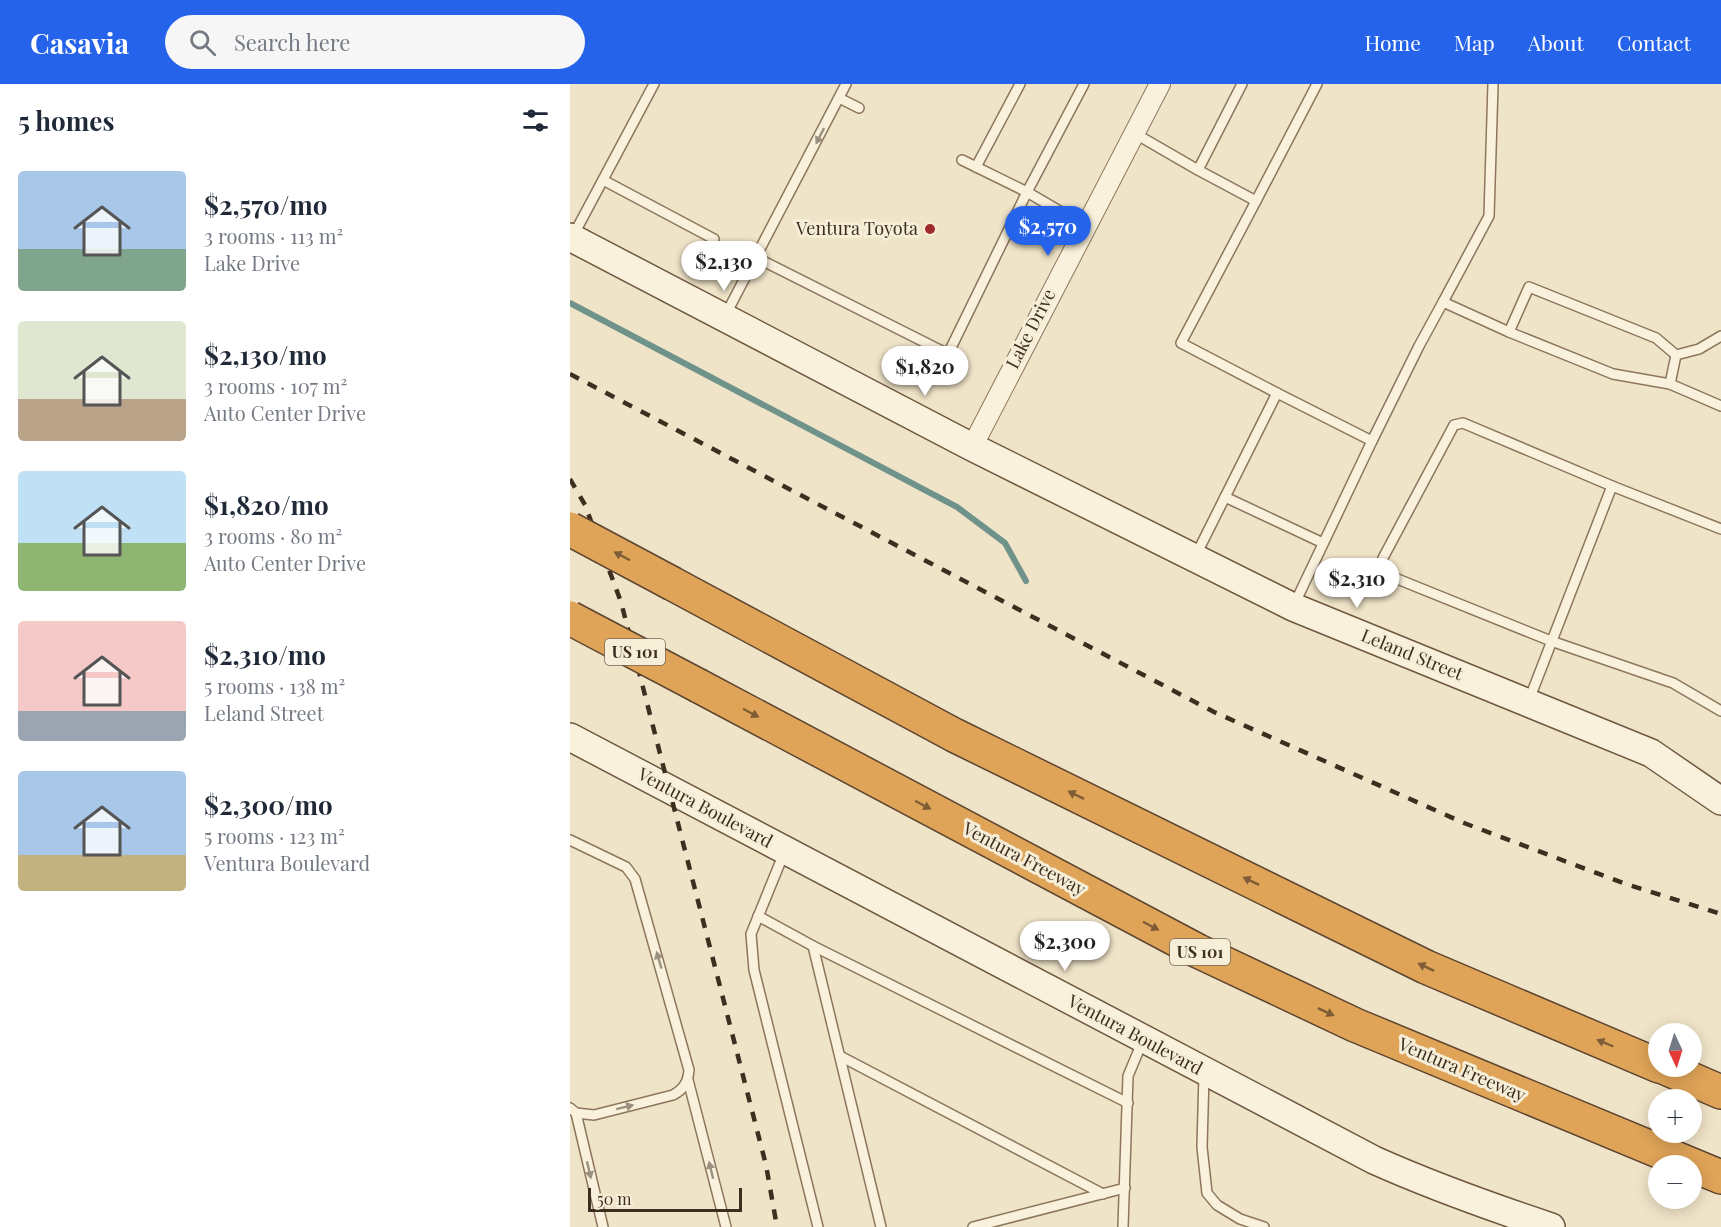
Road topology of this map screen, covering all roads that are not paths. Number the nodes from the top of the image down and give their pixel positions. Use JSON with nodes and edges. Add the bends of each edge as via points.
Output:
{"nodes":[{"id":1,"x":654,"y":84,"type":"edge"},
{"id":2,"x":846,"y":84,"type":"edge"},
{"id":3,"x":1020,"y":84,"type":"edge"},
{"id":4,"x":1084,"y":84,"type":"edge"},
{"id":5,"x":1160,"y":84,"type":"edge"},
{"id":6,"x":1242,"y":84,"type":"edge"},
{"id":7,"x":1317,"y":84,"type":"edge"},
{"id":8,"x":1493,"y":84,"type":"edge"},
{"id":9,"x":839,"y":98,"type":"junction"},
{"id":10,"x":859,"y":108,"type":"dead end"},
{"id":11,"x":1134,"y":133,"type":"junction"},
{"id":12,"x":962,"y":160,"type":"dead end"},
{"id":13,"x":976,"y":167,"type":"junction"},
{"id":14,"x":1198,"y":170,"type":"junction"},
{"id":15,"x":603,"y":180,"type":"junction"},
{"id":16,"x":1028,"y":192,"type":"junction"},
{"id":17,"x":1256,"y":201,"type":"junction"},
{"id":18,"x":1085,"y":226,"type":"junction"},
{"id":19,"x":571,"y":237,"type":"edge"},
{"id":20,"x":714,"y":239,"type":"dead end"},
{"id":21,"x":756,"y":256,"type":"junction"},
{"id":22,"x":1443,"y":302,"type":"junction"},
{"id":23,"x":724,"y":318,"type":"junction"},
{"id":24,"x":1509,"y":332,"type":"junction"},
{"id":25,"x":1721,"y":336,"type":"edge"},
{"id":26,"x":1676,"y":355,"type":"junction"},
{"id":27,"x":1670,"y":384,"type":"junction"},
{"id":28,"x":1277,"y":393,"type":"junction"},
{"id":29,"x":1721,"y":406,"type":"edge"},
{"id":30,"x":1372,"y":441,"type":"junction"},
{"id":31,"x":972,"y":447,"type":"junction"},
{"id":32,"x":1612,"y":486,"type":"junction"},
{"id":33,"x":1225,"y":497,"type":"junction"},
{"id":34,"x":570,"y":529,"type":"edge"},
{"id":35,"x":1721,"y":530,"type":"edge"},
{"id":36,"x":1323,"y":543,"type":"junction"},
{"id":37,"x":1194,"y":558,"type":"junction"},
{"id":38,"x":1293,"y":607,"type":"junction"},
{"id":39,"x":570,"y":618,"type":"edge"},
{"id":40,"x":1551,"y":641,"type":"junction"},
{"id":41,"x":1528,"y":702,"type":"junction"},
{"id":42,"x":1721,"y":711,"type":"edge"},
{"id":43,"x":570,"y":737,"type":"edge"},
{"id":44,"x":1721,"y":801,"type":"edge"},
{"id":45,"x":570,"y":840,"type":"edge"},
{"id":46,"x":785,"y":851,"type":"junction"},
{"id":47,"x":759,"y":916,"type":"junction"},
{"id":48,"x":813,"y":946,"type":"junction"},
{"id":49,"x":1144,"y":1039,"type":"junction"},
{"id":50,"x":840,"y":1056,"type":"junction"},
{"id":51,"x":1648,"y":1061,"type":"edge"},
{"id":52,"x":1204,"y":1071,"type":"junction"},
{"id":53,"x":1686,"y":1077,"type":"edge"},
{"id":54,"x":688,"y":1080,"type":"junction"},
{"id":55,"x":1721,"y":1092,"type":"edge"},
{"id":56,"x":1128,"y":1103,"type":"junction"},
{"id":57,"x":573,"y":1111,"type":"edge"},
{"id":58,"x":1721,"y":1177,"type":"edge"},
{"id":59,"x":1125,"y":1188,"type":"junction"},
{"id":60,"x":1103,"y":1194,"type":"junction"},
{"id":61,"x":1534,"y":1224,"type":"edge"},
{"id":62,"x":603,"y":1227,"type":"edge"},
{"id":63,"x":726,"y":1227,"type":"edge"},
{"id":64,"x":818,"y":1227,"type":"edge"},
{"id":65,"x":881,"y":1227,"type":"edge"},
{"id":66,"x":973,"y":1227,"type":"edge"},
{"id":67,"x":1124,"y":1227,"type":"edge"},
{"id":68,"x":1264,"y":1227,"type":"edge"}],
"edges":[{"from":1,"to":15,"type":"lane"},
{"from":2,"to":9,"type":"lane"},
{"from":3,"to":13,"type":"lane"},
{"from":4,"to":16,"type":"lane"},
{"from":5,"to":11,"type":"street","name":"Lake Drive"},
{"from":6,"to":14,"type":"lane"},
{"from":7,"to":17,"type":"lane"},
{"from":8,"to":22,"type":"lane","via":[[1489,216]]},
{"from":9,"to":10,"type":"lane"},
{"from":9,"to":21,"type":"lane","one_way":true},
{"from":11,"to":14,"type":"lane"},
{"from":11,"to":18,"type":"street","name":"Lake Drive"},
{"from":12,"to":13,"type":"lane"},
{"from":13,"to":16,"type":"lane"},
{"from":14,"to":17,"type":"lane"},
{"from":15,"to":19,"type":"lane"},
{"from":15,"to":20,"type":"lane"},
{"from":16,"to":18,"type":"lane"},
{"from":16,"to":21,"type":"lane","via":[[948,354]]},
{"from":17,"to":28,"type":"lane","via":[[1181,343]]},
{"from":18,"to":31,"type":"street","name":"Lake Drive"},
{"from":19,"to":23,"type":"street","name":"Leland Street"},
{"from":21,"to":23,"type":"lane"},
{"from":22,"to":24,"type":"lane"},
{"from":22,"to":30,"type":"lane"},
{"from":23,"to":31,"type":"street","name":"Leland Street"},
{"from":24,"to":26,"type":"lane","via":[[1529,287],[1656,338]]},
{"from":24,"to":27,"type":"lane","via":[[1613,374]]},
{"from":25,"to":26,"type":"lane","via":[[1699,349]]},
{"from":26,"to":27,"type":"lane"},
{"from":27,"to":29,"type":"lane"},
{"from":28,"to":30,"type":"lane"},
{"from":28,"to":33,"type":"lane"},
{"from":30,"to":36,"type":"lane"},
{"from":31,"to":37,"type":"street","name":"Leland Street"},
{"from":32,"to":35,"type":"lane"},
{"from":32,"to":40,"type":"lane"},
{"from":32,"to":40,"type":"lane","via":[[1463,423],[1454,425],[1383,558],[1381,567],[1385,574]]},
{"from":33,"to":36,"type":"lane"},
{"from":33,"to":37,"type":"lane"},
{"from":51,"to":34,"type":"highway","one_way":true,"bridge":true,"via":[[1415,962],[954,735]]},
{"from":36,"to":38,"type":"lane"},
{"from":37,"to":38,"type":"street","name":"Leland Street"},
{"from":38,"to":41,"type":"street","name":"Leland Street"},
{"from":39,"to":58,"type":"highway","name":"Ventura Freeway","number":"US 101","one_way":true,"bridge":true,"via":[[1198,951],[1355,1025]]},
{"from":40,"to":41,"type":"lane"},
{"from":40,"to":42,"type":"lane","via":[[1672,683]]},
{"from":41,"to":44,"type":"street","name":"Leland Street","via":[[1651,753]]},
{"from":43,"to":46,"type":"street","name":"Ventura Boulevard"},
{"from":54,"to":45,"type":"lane","one_way":true,"via":[[689,1070],[636,879],[626,867]]},
{"from":46,"to":47,"type":"lane"},
{"from":46,"to":49,"type":"street","name":"Ventura Boulevard"},
{"from":47,"to":48,"type":"lane"},
{"from":47,"to":64,"type":"lane","via":[[751,934],[754,970]]},
{"from":48,"to":50,"type":"lane"},
{"from":48,"to":56,"type":"lane"},
{"from":49,"to":52,"type":"street","name":"Ventura Boulevard"},
{"from":49,"to":56,"type":"lane","via":[[1128,1076]]},
{"from":50,"to":60,"type":"lane"},
{"from":50,"to":65,"type":"lane"},
{"from":52,"to":61,"type":"street","name":"Ventura Boulevard","via":[[1374,1160]]},
{"from":52,"to":68,"type":"lane","via":[[1202,1147],[1207,1193],[1217,1205],[1240,1219]]},
{"from":53,"to":55,"type":"highway"},
{"from":57,"to":54,"type":"lane","one_way":true,"via":[[594,1115],[673,1095]]},
{"from":63,"to":54,"type":"lane","one_way":true},
{"from":56,"to":59,"type":"lane"},
{"from":57,"to":62,"type":"lane","one_way":true},
{"from":59,"to":60,"type":"lane"},
{"from":59,"to":67,"type":"lane"},
{"from":60,"to":66,"type":"lane"}]}
